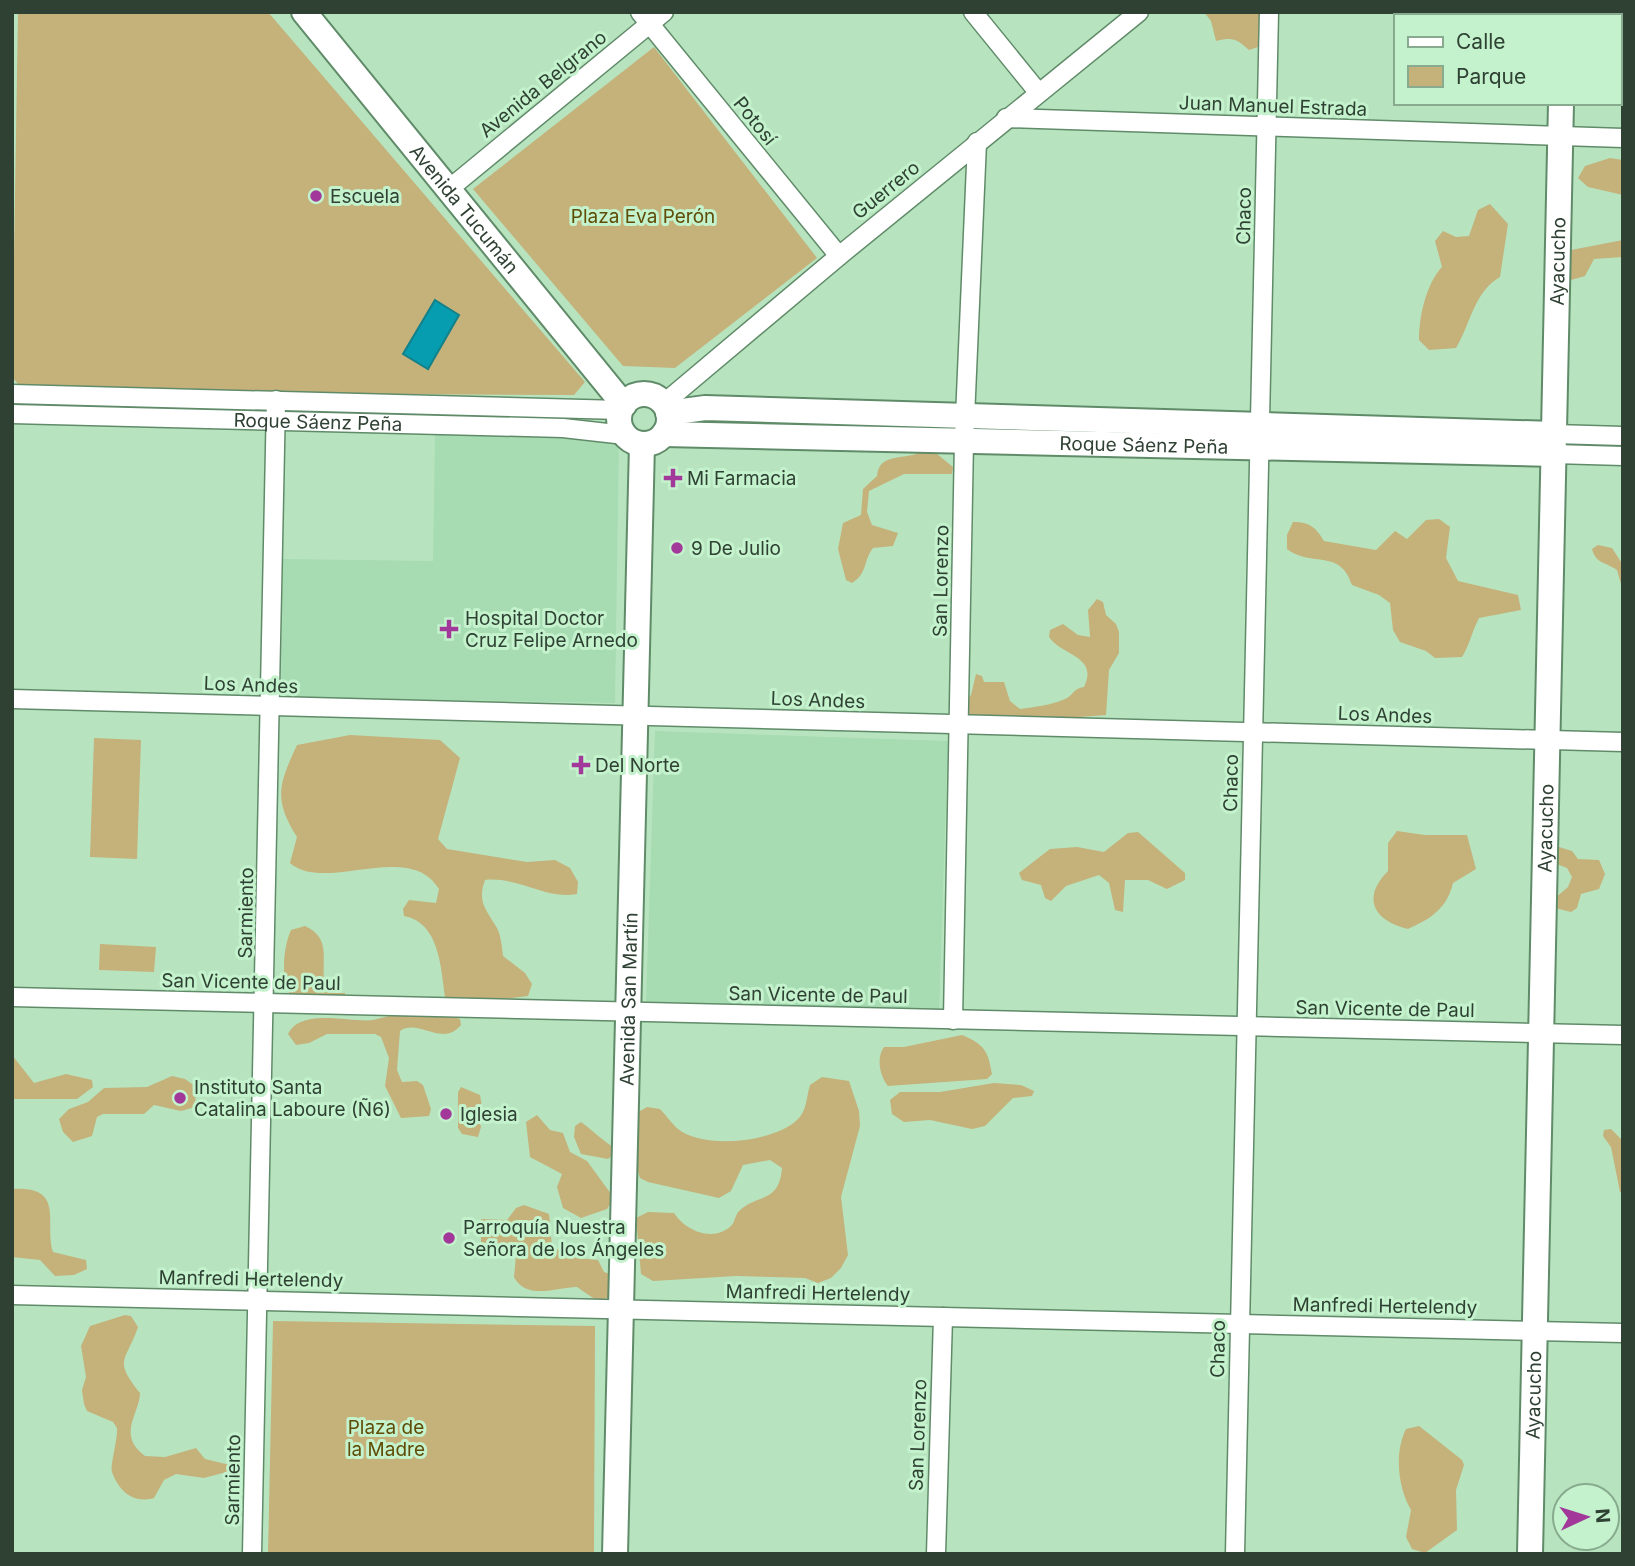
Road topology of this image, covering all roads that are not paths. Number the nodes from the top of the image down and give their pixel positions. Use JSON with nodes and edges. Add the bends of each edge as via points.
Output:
{"nodes":[{"id":1,"x":304,"y":12,"type":"edge"},
{"id":2,"x":664,"y":12,"type":"edge"},
{"id":3,"x":973,"y":12,"type":"edge"},
{"id":4,"x":1139,"y":12,"type":"edge"},
{"id":5,"x":1269,"y":12,"type":"edge"},
{"id":6,"x":644,"y":18,"type":"edge"},
{"id":7,"x":1038,"y":92,"type":"junction"},
{"id":8,"x":1561,"y":105,"type":"edge"},
{"id":9,"x":1006,"y":118,"type":"junction"},
{"id":10,"x":1267,"y":127,"type":"junction"},
{"id":11,"x":1560,"y":136,"type":"junction"},
{"id":12,"x":1623,"y":138,"type":"edge"},
{"id":13,"x":977,"y":142,"type":"junction"},
{"id":14,"x":449,"y":189,"type":"junction"},
{"id":15,"x":839,"y":256,"type":"junction"},
{"id":16,"x":12,"y":394,"type":"edge"},
{"id":17,"x":276,"y":400,"type":"junction"},
{"id":18,"x":622,"y":408,"type":"junction"},
{"id":19,"x":12,"y":414,"type":"edge"},
{"id":20,"x":966,"y":416,"type":"junction"},
{"id":21,"x":278,"y":419,"type":"junction"},
{"id":22,"x":652,"y":426,"type":"junction"},
{"id":23,"x":1260,"y":436,"type":"junction"},
{"id":24,"x":1623,"y":436,"type":"edge"},
{"id":25,"x":964,"y":441,"type":"junction"},
{"id":26,"x":1554,"y":444,"type":"junction"},
{"id":27,"x":1623,"y":456,"type":"edge"},
{"id":28,"x":12,"y":699,"type":"edge"},
{"id":29,"x":272,"y":706,"type":"junction"},
{"id":30,"x":637,"y":716,"type":"junction"},
{"id":31,"x":960,"y":725,"type":"junction"},
{"id":32,"x":1253,"y":732,"type":"junction"},
{"id":33,"x":1549,"y":740,"type":"junction"},
{"id":34,"x":1623,"y":742,"type":"edge"},
{"id":35,"x":12,"y":998,"type":"edge"},
{"id":36,"x":265,"y":1003,"type":"junction"},
{"id":37,"x":630,"y":1012,"type":"junction"},
{"id":38,"x":953,"y":1020,"type":"junction"},
{"id":39,"x":1247,"y":1027,"type":"junction"},
{"id":40,"x":1543,"y":1033,"type":"junction"},
{"id":41,"x":1623,"y":1035,"type":"edge"},
{"id":42,"x":12,"y":1295,"type":"edge"},
{"id":43,"x":258,"y":1301,"type":"junction"},
{"id":44,"x":622,"y":1309,"type":"junction"},
{"id":45,"x":943,"y":1317,"type":"junction"},
{"id":46,"x":1240,"y":1324,"type":"junction"},
{"id":47,"x":1535,"y":1331,"type":"junction"},
{"id":48,"x":1623,"y":1333,"type":"edge"},
{"id":49,"x":252,"y":1554,"type":"edge"},
{"id":50,"x":615,"y":1554,"type":"edge"},
{"id":51,"x":936,"y":1554,"type":"edge"},
{"id":52,"x":1235,"y":1554,"type":"edge"},
{"id":53,"x":1530,"y":1554,"type":"edge"}],
"edges":[{"from":1,"to":14,"type":"street","name":"Avenida Tucumán"},
{"from":2,"to":6,"type":"street","name":"Avenida Belgrano"},
{"from":3,"to":7,"type":"street"},
{"from":4,"to":7,"type":"street","name":"Guerrero"},
{"from":5,"to":10,"type":"street","name":"Chaco"},
{"from":6,"to":14,"type":"street","name":"Avenida Belgrano"},
{"from":6,"to":15,"type":"street","name":"Potosí"},
{"from":7,"to":9,"type":"street","name":"Guerrero"},
{"from":8,"to":11,"type":"street","name":"Ayacucho"},
{"from":9,"to":10,"type":"street","name":"Juan Manuel Estrada"},
{"from":9,"to":13,"type":"street","name":"Guerrero"},
{"from":10,"to":11,"type":"street","name":"Juan Manuel Estrada"},
{"from":10,"to":23,"type":"street","name":"Chaco"},
{"from":11,"to":12,"type":"street","name":"Juan Manuel Estrada"},
{"from":11,"to":26,"type":"street","name":"Ayacucho"},
{"from":13,"to":15,"type":"street","name":"Guerrero"},
{"from":13,"to":20,"type":"street","name":"San Lorenzo"},
{"from":14,"to":18,"type":"street","name":"Avenida Tucumán"},
{"from":15,"to":22,"type":"street","name":"Guerrero"},
{"from":16,"to":17,"type":"street","name":"Roque Sáenz Peña"},
{"from":17,"to":18,"type":"street","name":"Roque Sáenz Peña"},
{"from":17,"to":21,"type":"street","name":"Sarmiento"},
{"from":18,"to":22,"type":"street","name":"Avenida San Martín","via":[[620,423]]},
{"from":18,"to":22,"type":"street","via":[[643,395]]},
{"from":19,"to":21,"type":"street","name":"Roque Sáenz Peña"},
{"from":20,"to":22,"type":"street","name":"Roque Sáenz Peña","via":[[705,408]]},
{"from":20,"to":23,"type":"street","name":"Roque Sáenz Peña"},
{"from":20,"to":25,"type":"street","name":"San Lorenzo"},
{"from":21,"to":22,"type":"street","name":"Roque Sáenz Peña","via":[[563,428]]},
{"from":21,"to":29,"type":"street","name":"Sarmiento"},
{"from":22,"to":25,"type":"street","name":"Roque Sáenz Peña"},
{"from":22,"to":30,"type":"street","name":"Avenida San Martín"},
{"from":23,"to":25,"type":"street","name":"Roque Sáenz Peña"},
{"from":23,"to":26,"type":"street","name":"Roque Sáenz Peña"},
{"from":23,"to":32,"type":"street","name":"Chaco"},
{"from":24,"to":26,"type":"street","name":"Roque Sáenz Peña"},
{"from":25,"to":31,"type":"street","name":"San Lorenzo"},
{"from":26,"to":27,"type":"street","name":"Roque Sáenz Peña"},
{"from":26,"to":33,"type":"street","name":"Ayacucho"},
{"from":28,"to":29,"type":"street","name":"Los Andes"},
{"from":29,"to":30,"type":"street","name":"Los Andes"},
{"from":29,"to":36,"type":"street","name":"Sarmiento"},
{"from":30,"to":31,"type":"street","name":"Los Andes"},
{"from":30,"to":37,"type":"street","name":"Avenida San Martín"},
{"from":31,"to":32,"type":"street","name":"Los Andes"},
{"from":31,"to":38,"type":"street","name":"San Lorenzo"},
{"from":32,"to":33,"type":"street","name":"Los Andes"},
{"from":32,"to":39,"type":"street","name":"Chaco"},
{"from":33,"to":34,"type":"street","name":"Los Andes"},
{"from":33,"to":40,"type":"street","name":"Ayacucho"},
{"from":35,"to":36,"type":"street","name":"San Vicente de Paul"},
{"from":36,"to":37,"type":"street","name":"San Vicente de Paul"},
{"from":36,"to":43,"type":"street","name":"Sarmiento"},
{"from":37,"to":38,"type":"street","name":"San Vicente de Paul"},
{"from":37,"to":44,"type":"street","name":"Avenida San Martín"},
{"from":38,"to":39,"type":"street","name":"San Vicente de Paul"},
{"from":39,"to":40,"type":"street","name":"San Vicente de Paul"},
{"from":39,"to":46,"type":"street","name":"Chaco"},
{"from":40,"to":41,"type":"street","name":"San Vicente de Paul"},
{"from":40,"to":47,"type":"street","name":"Ayacucho"},
{"from":42,"to":43,"type":"street","name":"Manfredi Hertelendy"},
{"from":43,"to":44,"type":"street","name":"Manfredi Hertelendy"},
{"from":43,"to":49,"type":"street","name":"Sarmiento"},
{"from":44,"to":45,"type":"street","name":"Manfredi Hertelendy"},
{"from":44,"to":50,"type":"street","name":"Avenida San Martín"},
{"from":45,"to":46,"type":"street","name":"Manfredi Hertelendy"},
{"from":45,"to":51,"type":"street","name":"San Lorenzo"},
{"from":46,"to":47,"type":"street","name":"Manfredi Hertelendy"},
{"from":46,"to":52,"type":"street","name":"Chaco"},
{"from":47,"to":48,"type":"street","name":"Manfredi Hertelendy"},
{"from":47,"to":53,"type":"street","name":"Ayacucho"}]}
